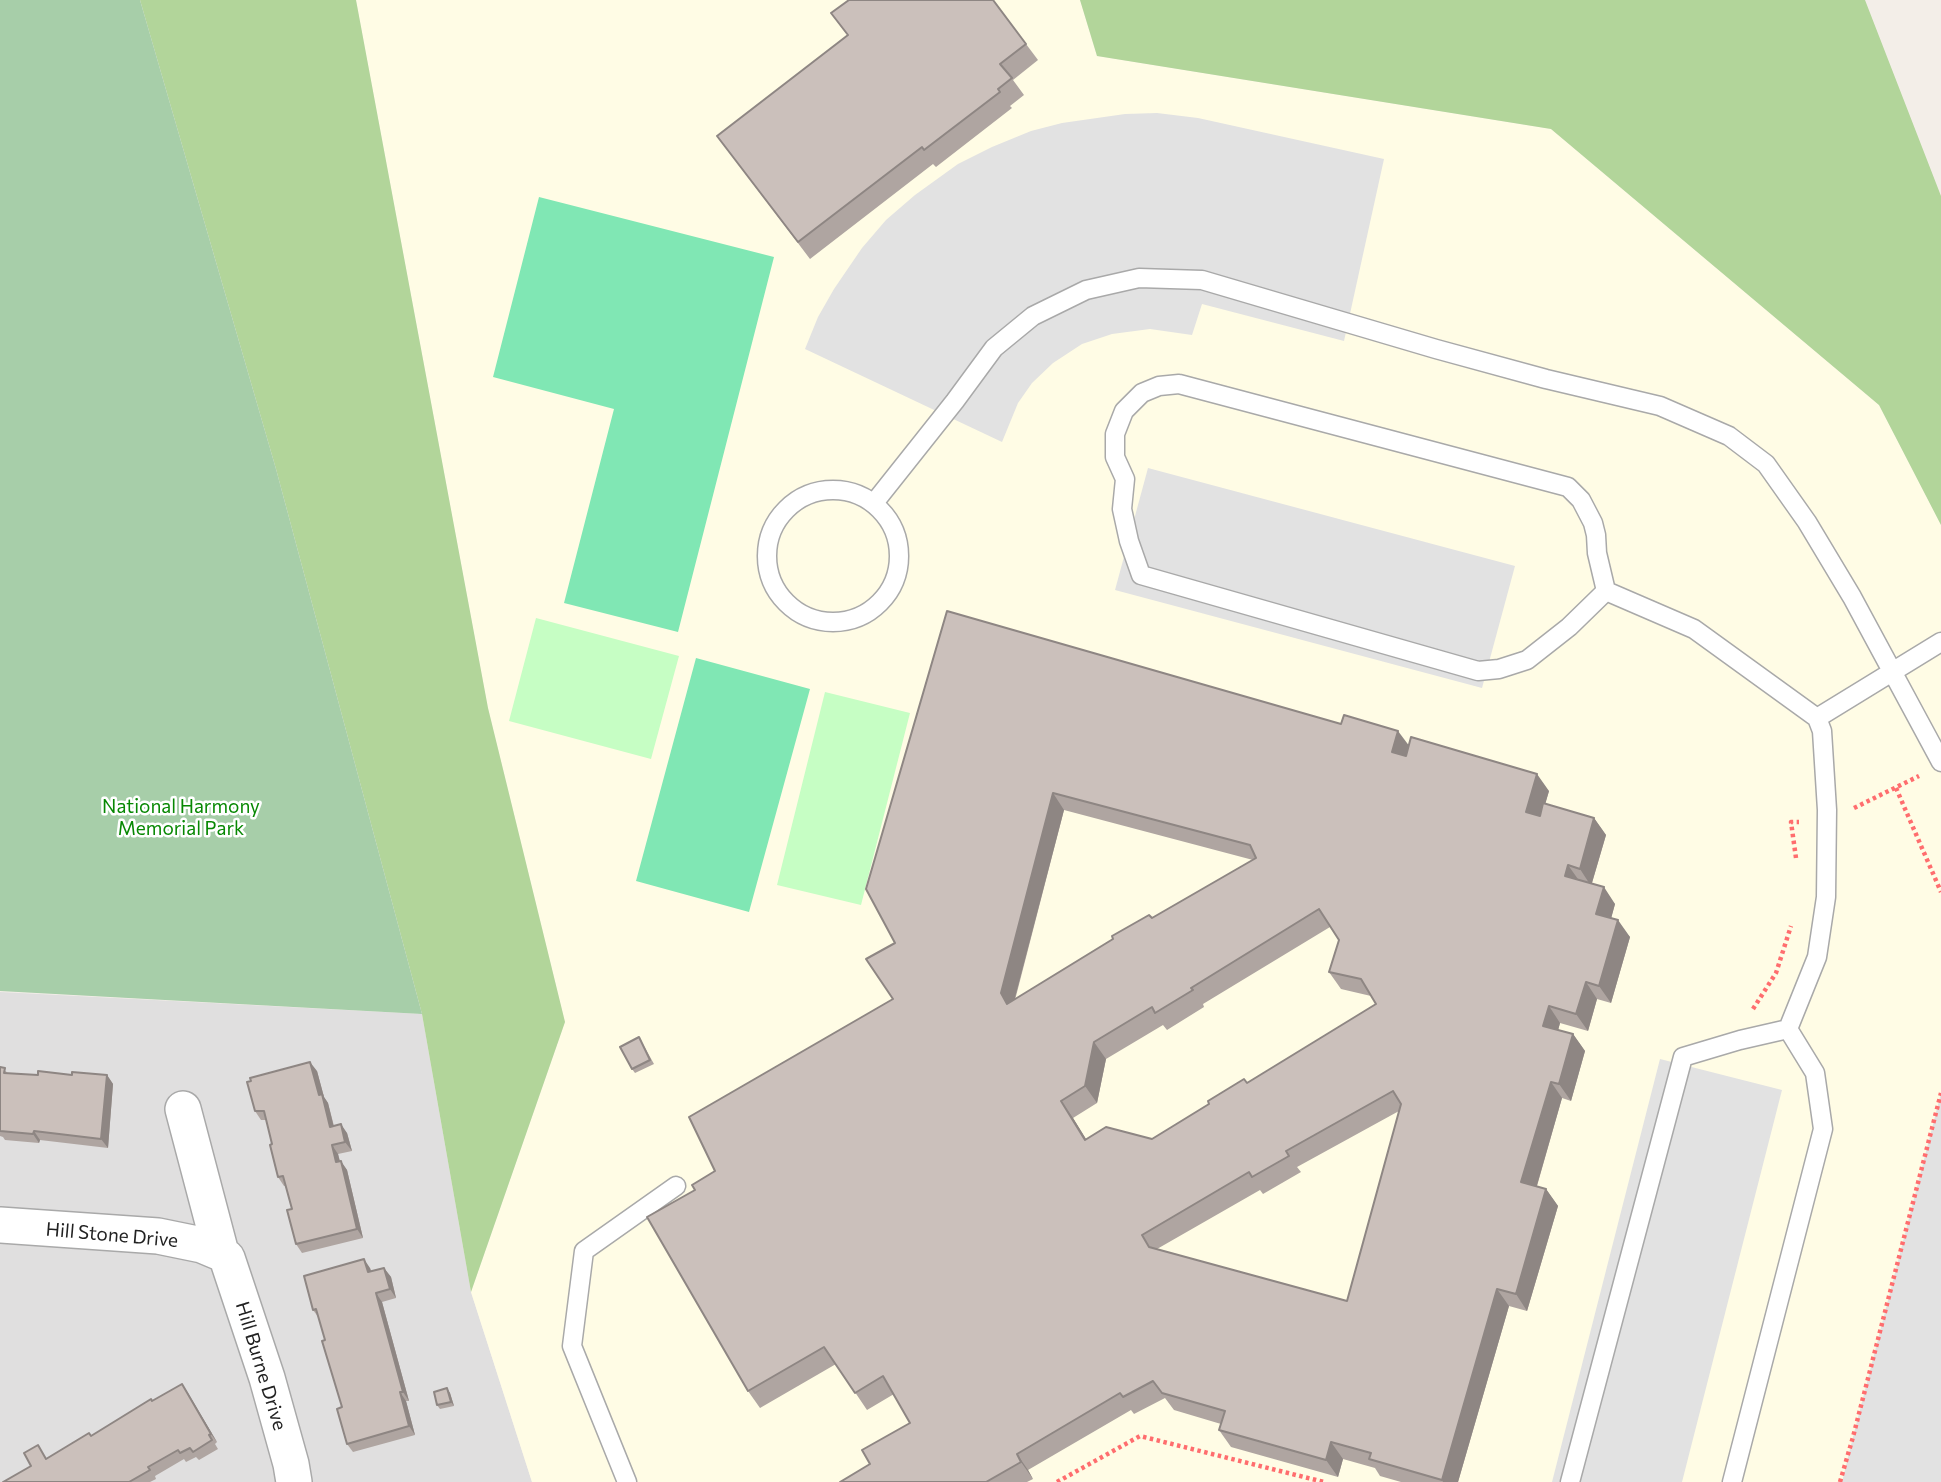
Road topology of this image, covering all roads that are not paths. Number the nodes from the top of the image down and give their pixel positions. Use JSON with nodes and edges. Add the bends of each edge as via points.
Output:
{"nodes":[{"id":1,"x":874,"y":503,"type":"junction"},
{"id":2,"x":1606,"y":591,"type":"junction"},
{"id":3,"x":1941,"y":642,"type":"edge"},
{"id":4,"x":1892,"y":672,"type":"junction"},
{"id":5,"x":1817,"y":718,"type":"junction"},
{"id":6,"x":1941,"y":762,"type":"edge"},
{"id":7,"x":1788,"y":1029,"type":"junction"},
{"id":8,"x":183,"y":1109,"type":"dead end"},
{"id":9,"x":676,"y":1186,"type":"dead end"},
{"id":10,"x":0,"y":1225,"type":"edge"},
{"id":11,"x":221,"y":1253,"type":"junction"},
{"id":12,"x":294,"y":1482,"type":"edge"},
{"id":13,"x":627,"y":1482,"type":"edge"},
{"id":14,"x":1570,"y":1482,"type":"edge"},
{"id":15,"x":1732,"y":1482,"type":"edge"}],
"edges":[{"from":1,"to":1,"type":"lane","via":[[846,491],[823,491],[799,500],[781,515],[770,536],[767,559],[773,583],[785,602],[807,617],[830,622],[860,617],[879,605],[897,576],[900,553],[890,521]]},
{"from":1,"to":4,"type":"lane","via":[[994,348],[1033,316],[1086,290],[1139,278],[1202,280],[1436,349],[1660,406],[1729,436],[1766,464],[1807,522]]},
{"from":2,"to":2,"type":"lane","via":[[1593,523],[1568,487],[1179,384],[1142,393],[1124,411],[1115,434],[1115,457],[1125,479],[1122,509],[1141,575],[1478,671],[1527,660]]},
{"from":2,"to":5,"type":"lane","via":[[1694,629]]},
{"from":3,"to":4,"type":"lane"},
{"from":4,"to":5,"type":"lane"},
{"from":4,"to":6,"type":"lane"},
{"from":5,"to":7,"type":"lane","via":[[1822,731],[1827,810],[1826,897],[1817,957]]},
{"from":7,"to":14,"type":"lane","via":[[1683,1057]]},
{"from":7,"to":15,"type":"lane","via":[[1815,1073],[1823,1129]]},
{"from":8,"to":11,"type":"street","name":"Hill Burne Drive"},
{"from":9,"to":13,"type":"lane","via":[[584,1251],[572,1346]]},
{"from":10,"to":11,"type":"street","name":"Hill Stone Drive","via":[[158,1237]]},
{"from":11,"to":12,"type":"street","name":"Hill Burne Drive","via":[[227,1258],[267,1378]]}]}
